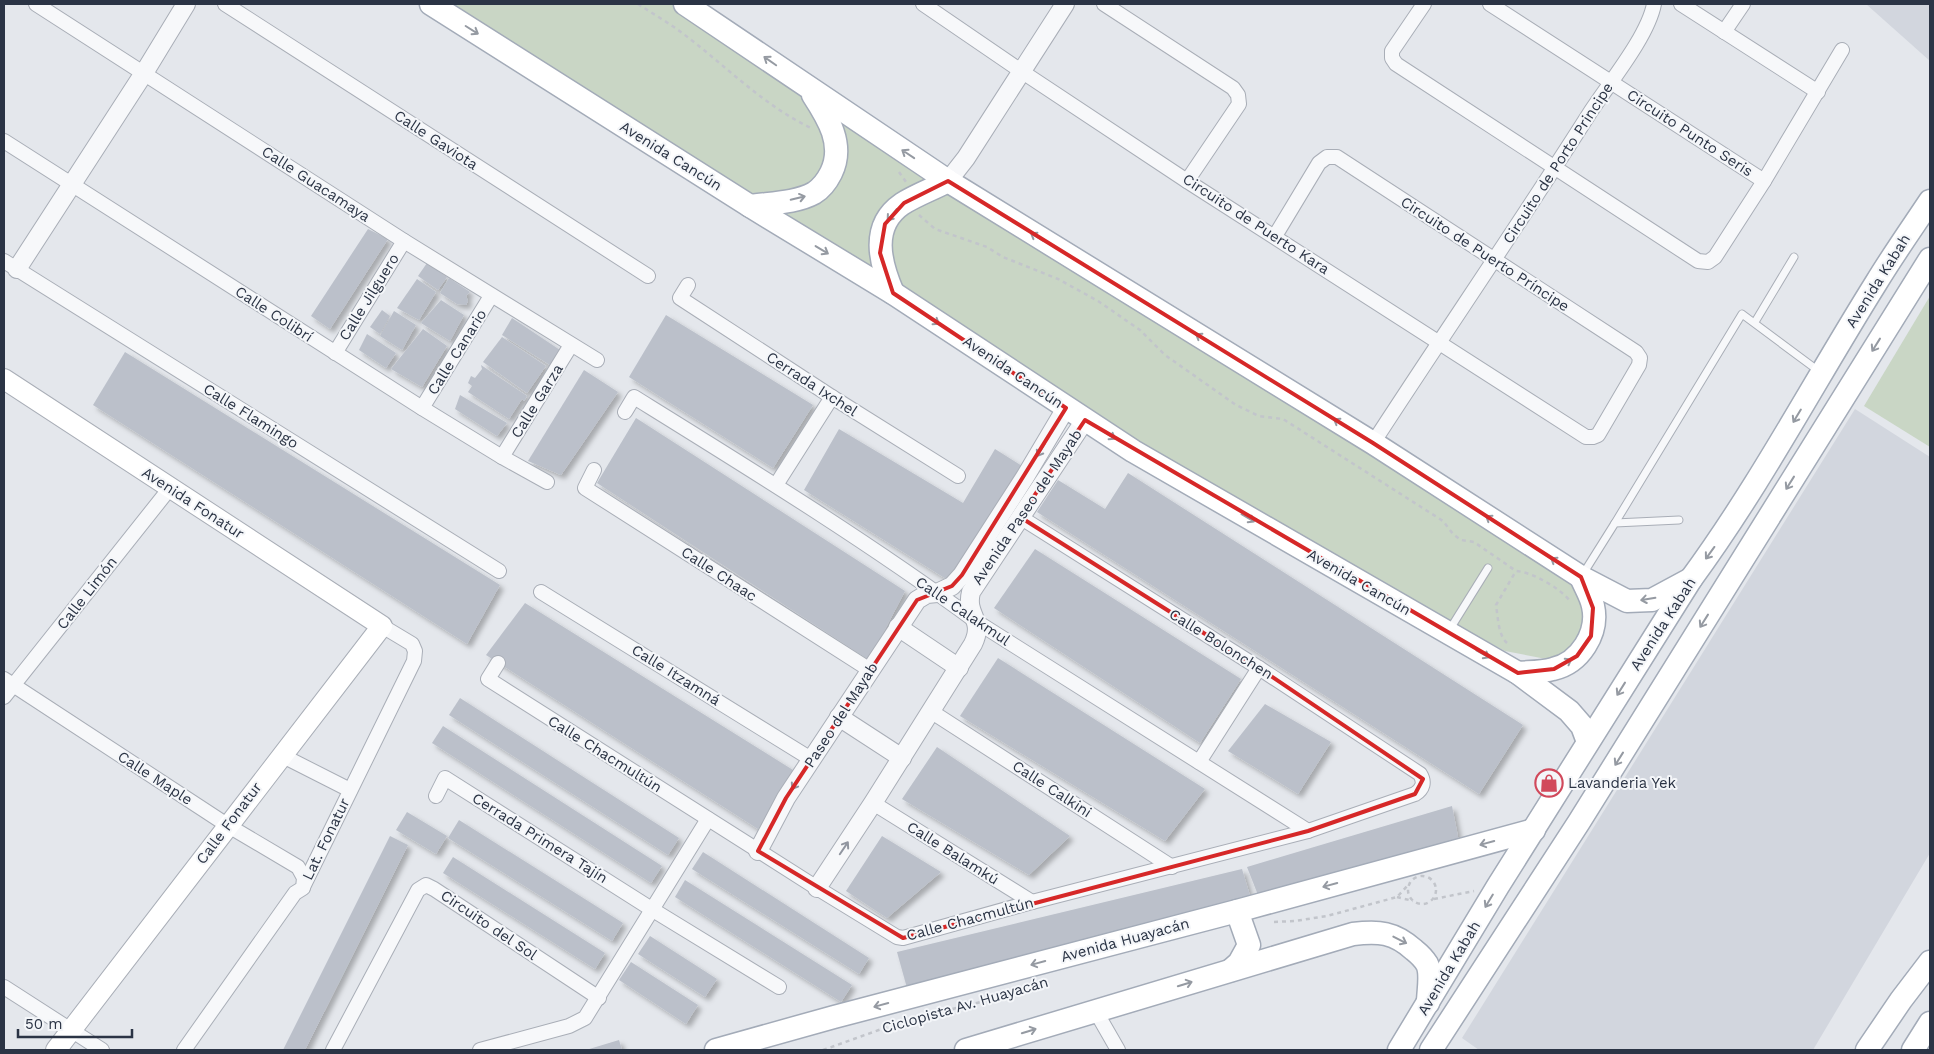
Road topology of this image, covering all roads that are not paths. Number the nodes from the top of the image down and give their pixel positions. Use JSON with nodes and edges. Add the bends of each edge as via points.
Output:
{"nodes":[{"id":1,"x":36,"y":4,"type":"edge"},
{"id":2,"x":186,"y":4,"type":"edge"},
{"id":3,"x":225,"y":4,"type":"edge"},
{"id":4,"x":431,"y":4,"type":"edge"},
{"id":5,"x":685,"y":4,"type":"edge"},
{"id":6,"x":923,"y":4,"type":"edge"},
{"id":7,"x":1065,"y":4,"type":"edge"},
{"id":8,"x":1104,"y":4,"type":"edge"},
{"id":9,"x":1424,"y":4,"type":"edge"},
{"id":10,"x":1490,"y":4,"type":"edge"},
{"id":11,"x":1654,"y":4,"type":"edge"},
{"id":12,"x":1681,"y":4,"type":"edge"},
{"id":13,"x":1743,"y":4,"type":"edge"},
{"id":14,"x":1724,"y":32,"type":"junction"},
{"id":15,"x":1842,"y":50,"type":"dead end"},
{"id":16,"x":1021,"y":71,"type":"junction"},
{"id":17,"x":144,"y":73,"type":"junction"},
{"id":18,"x":1610,"y":82,"type":"junction"},
{"id":19,"x":810,"y":89,"type":"junction"},
{"id":20,"x":1818,"y":92,"type":"junction"},
{"id":21,"x":4,"y":141,"type":"edge"},
{"id":22,"x":1555,"y":168,"type":"junction"},
{"id":23,"x":948,"y":181,"type":"junction"},
{"id":24,"x":1187,"y":181,"type":"junction"},
{"id":25,"x":1764,"y":181,"type":"junction"},
{"id":26,"x":72,"y":185,"type":"junction"},
{"id":27,"x":1930,"y":201,"type":"edge"},
{"id":28,"x":750,"y":206,"type":"junction"},
{"id":29,"x":1275,"y":236,"type":"junction"},
{"id":30,"x":404,"y":241,"type":"junction"},
{"id":31,"x":1794,"y":257,"type":"dead end"},
{"id":32,"x":1495,"y":260,"type":"junction"},
{"id":33,"x":10,"y":265,"type":"edge"},
{"id":34,"x":1926,"y":267,"type":"edge"},
{"id":35,"x":648,"y":276,"type":"dead end"},
{"id":36,"x":688,"y":286,"type":"dead end"},
{"id":37,"x":892,"y":293,"type":"junction"},
{"id":38,"x":491,"y":296,"type":"junction"},
{"id":39,"x":1754,"y":322,"type":"junction"},
{"id":40,"x":1438,"y":342,"type":"junction"},
{"id":41,"x":572,"y":345,"type":"junction"},
{"id":42,"x":335,"y":353,"type":"junction"},
{"id":43,"x":597,"y":360,"type":"dead end"},
{"id":44,"x":1822,"y":374,"type":"junction"},
{"id":45,"x":4,"y":379,"type":"edge"},
{"id":46,"x":832,"y":397,"type":"junction"},
{"id":47,"x":422,"y":408,"type":"junction"},
{"id":48,"x":1066,"y":408,"type":"junction"},
{"id":49,"x":625,"y":412,"type":"dead end"},
{"id":50,"x":1085,"y":420,"type":"junction"},
{"id":51,"x":1593,"y":437,"type":"joint"},
{"id":52,"x":1373,"y":443,"type":"junction"},
{"id":53,"x":502,"y":457,"type":"junction"},
{"id":54,"x":594,"y":470,"type":"dead end"},
{"id":55,"x":958,"y":476,"type":"dead end"},
{"id":56,"x":547,"y":482,"type":"dead end"},
{"id":57,"x":776,"y":486,"type":"junction"},
{"id":58,"x":170,"y":488,"type":"junction"},
{"id":59,"x":1020,"y":517,"type":"junction"},
{"id":60,"x":1679,"y":520,"type":"dead end"},
{"id":61,"x":1615,"y":523,"type":"junction"},
{"id":62,"x":1488,"y":568,"type":"dead end"},
{"id":63,"x":498,"y":571,"type":"dead end"},
{"id":64,"x":1581,"y":577,"type":"junction"},
{"id":65,"x":1691,"y":579,"type":"junction"},
{"id":66,"x":542,"y":592,"type":"dead end"},
{"id":67,"x":937,"y":593,"type":"junction"},
{"id":68,"x":977,"y":622,"type":"junction"},
{"id":69,"x":382,"y":626,"type":"junction"},
{"id":70,"x":898,"y":628,"type":"junction"},
{"id":71,"x":1447,"y":634,"type":"junction"},
{"id":72,"x":498,"y":663,"type":"dead end"},
{"id":73,"x":959,"y":668,"type":"junction"},
{"id":74,"x":1258,"y":668,"type":"junction"},
{"id":75,"x":870,"y":670,"type":"junction"},
{"id":76,"x":1518,"y":674,"type":"junction"},
{"id":77,"x":9,"y":682,"type":"edge"},
{"id":78,"x":4,"y":697,"type":"edge"},
{"id":79,"x":932,"y":712,"type":"junction"},
{"id":80,"x":839,"y":717,"type":"junction"},
{"id":81,"x":1588,"y":742,"type":"junction"},
{"id":82,"x":281,"y":755,"type":"junction"},
{"id":83,"x":902,"y":758,"type":"junction"},
{"id":84,"x":811,"y":759,"type":"junction"},
{"id":85,"x":1199,"y":762,"type":"junction"},
{"id":86,"x":1420,"y":774,"type":"joint"},
{"id":87,"x":350,"y":790,"type":"junction"},
{"id":88,"x":436,"y":796,"type":"dead end"},
{"id":89,"x":873,"y":803,"type":"junction"},
{"id":90,"x":708,"y":819,"type":"junction"},
{"id":91,"x":227,"y":825,"type":"junction"},
{"id":92,"x":1534,"y":830,"type":"junction"},
{"id":93,"x":1308,"y":831,"type":"junction"},
{"id":94,"x":758,"y":851,"type":"junction"},
{"id":95,"x":1172,"y":867,"type":"junction"},
{"id":96,"x":304,"y":883,"type":"junction"},
{"id":97,"x":817,"y":888,"type":"junction"},
{"id":98,"x":1032,"y":902,"type":"junction"},
{"id":99,"x":653,"y":910,"type":"junction"},
{"id":100,"x":1237,"y":911,"type":"junction"},
{"id":101,"x":1929,"y":964,"type":"edge"},
{"id":102,"x":1231,"y":970,"type":"junction"},
{"id":103,"x":4,"y":987,"type":"edge"},
{"id":104,"x":779,"y":987,"type":"dead end"},
{"id":105,"x":598,"y":998,"type":"junction"},
{"id":106,"x":1427,"y":1005,"type":"junction"},
{"id":107,"x":1095,"y":1010,"type":"junction"},
{"id":108,"x":1929,"y":1027,"type":"edge"},
{"id":109,"x":72,"y":1029,"type":"junction"},
{"id":110,"x":998,"y":1046,"type":"edge"},
{"id":111,"x":56,"y":1050,"type":"edge"},
{"id":112,"x":102,"y":1050,"type":"edge"},
{"id":113,"x":184,"y":1050,"type":"edge"},
{"id":114,"x":333,"y":1050,"type":"edge"},
{"id":115,"x":480,"y":1050,"type":"edge"},
{"id":116,"x":716,"y":1050,"type":"edge"},
{"id":117,"x":966,"y":1050,"type":"edge"},
{"id":118,"x":1118,"y":1050,"type":"edge"},
{"id":119,"x":1399,"y":1050,"type":"edge"},
{"id":120,"x":1416,"y":1050,"type":"edge"},
{"id":121,"x":1431,"y":1050,"type":"edge"},
{"id":122,"x":1867,"y":1050,"type":"edge"},
{"id":123,"x":1882,"y":1050,"type":"edge"},
{"id":124,"x":1913,"y":1050,"type":"edge"}],
"edges":[{"from":1,"to":17,"type":"street","name":"Calle Guacamaya"},
{"from":2,"to":17,"type":"street"},
{"from":3,"to":35,"type":"street","name":"Calle Gaviota"},
{"from":4,"to":28,"type":"main road","name":"Avenida Cancún","one_way":true},
{"from":19,"to":5,"type":"main road","one_way":true},
{"from":6,"to":16,"type":"street","name":"Circuito de Puerto Kara"},
{"from":7,"to":16,"type":"street"},
{"from":8,"to":24,"type":"street","via":[[1233,88],[1238,95],[1239,104]]},
{"from":9,"to":22,"type":"street","via":[[1392,50],[1396,64]]},
{"from":10,"to":18,"type":"street","name":"Circuito Punto Seris"},
{"from":11,"to":18,"type":"street","name":"Circuito de Porto Principe","via":[[1639,40]]},
{"from":12,"to":14,"type":"street"},
{"from":13,"to":14,"type":"street"},
{"from":14,"to":20,"type":"street"},
{"from":15,"to":20,"type":"street"},
{"from":16,"to":23,"type":"street"},
{"from":16,"to":24,"type":"street","name":"Circuito de Puerto Kara"},
{"from":17,"to":26,"type":"street"},
{"from":17,"to":30,"type":"street","name":"Calle Guacamaya"},
{"from":18,"to":22,"type":"street","name":"Circuito de Porto Principe"},
{"from":18,"to":25,"type":"street","name":"Circuito Punto Seris"},
{"from":23,"to":19,"type":"main road","one_way":true},
{"from":28,"to":19,"type":"main road","one_way":true,"via":[[813,193],[826,182],[834,167],[836,140]]},
{"from":20,"to":25,"type":"street"},
{"from":21,"to":26,"type":"street","name":"Calle Colibrí"},
{"from":22,"to":25,"type":"street","via":[[1698,261],[1708,262],[1715,257]]},
{"from":22,"to":32,"type":"street","name":"Circuito de Porto Principe"},
{"from":23,"to":37,"type":"main road","one_way":true,"via":[[904,203],[889,216],[880,243],[883,270]]},
{"from":52,"to":23,"type":"main road","one_way":true},
{"from":24,"to":29,"type":"street","name":"Circuito de Puerto Kara"},
{"from":26,"to":33,"type":"street"},
{"from":26,"to":42,"type":"street","name":"Calle Colibrí"},
{"from":27,"to":44,"type":"main road","name":"Avenida Kabah"},
{"from":28,"to":37,"type":"main road","name":"Avenida Cancún","one_way":true},
{"from":29,"to":32,"type":"street","name":"Circuito de Puerto Príncipe","via":[[1319,163],[1337,157]]},
{"from":29,"to":40,"type":"street","name":"Circuito de Puerto Kara"},
{"from":30,"to":38,"type":"street","name":"Calle Guacamaya"},
{"from":30,"to":42,"type":"street","name":"Calle Jilguero"},
{"from":31,"to":39,"type":"lane"},
{"from":32,"to":40,"type":"street","name":"Circuito de Porto Principe"},
{"from":32,"to":51,"type":"street","name":"Circuito de Puerto Príncipe","via":[[1636,352],[1640,358],[1603,427]]},
{"from":33,"to":63,"type":"street","name":"Calle Flamingo"},
{"from":34,"to":44,"type":"main road"},
{"from":34,"to":121,"type":"main road","name":"Avenida Kabah","one_way":true,"via":[[1579,822]]},
{"from":36,"to":46,"type":"street","name":"Cerrada Ixchel","via":[[680,298]]},
{"from":37,"to":48,"type":"main road","name":"Avenida Cancún","one_way":true},
{"from":38,"to":41,"type":"street","name":"Calle Guacamaya"},
{"from":38,"to":47,"type":"street","name":"Calle Canario"},
{"from":39,"to":44,"type":"lane"},
{"from":39,"to":61,"type":"lane","via":[[1742,314]]},
{"from":40,"to":51,"type":"street","name":"Circuito de Puerto Kara","via":[[1586,437]]},
{"from":40,"to":52,"type":"street","name":"Circuito de Porto Principe"},
{"from":41,"to":43,"type":"street","name":"Calle Guacamaya"},
{"from":41,"to":53,"type":"street","name":"Calle Garza"},
{"from":42,"to":47,"type":"street","name":"Calle Colibrí"},
{"from":44,"to":65,"type":"main road","name":"Avenida Kabah","one_way":true},
{"from":45,"to":58,"type":"main road","name":"Avenida Fonatur"},
{"from":46,"to":55,"type":"street","name":"Cerrada Ixchel"},
{"from":46,"to":57,"type":"street"},
{"from":47,"to":53,"type":"street","name":"Calle Colibrí"},
{"from":48,"to":50,"type":"main road","name":"Avenida Cancún"},
{"from":48,"to":67,"type":"street","name":"Avenida Paseo del Mayab","one_way":true,"via":[[962,575],[952,586]]},
{"from":49,"to":57,"type":"street","name":"Calle Calakmul","via":[[634,397]]},
{"from":50,"to":59,"type":"street","name":"Avenida Paseo del Mayab"},
{"from":50,"to":71,"type":"main road","name":"Avenida Cancún","one_way":true},
{"from":64,"to":52,"type":"main road","one_way":true},
{"from":53,"to":56,"type":"street","name":"Calle Colibrí"},
{"from":54,"to":75,"type":"street","name":"Calle Chaac","via":[[585,488]]},
{"from":57,"to":67,"type":"street","name":"Calle Calakmul"},
{"from":58,"to":69,"type":"main road","name":"Avenida Fonatur"},
{"from":58,"to":77,"type":"street","name":"Calle Limón"},
{"from":59,"to":68,"type":"street","name":"Avenida Paseo del Mayab","via":[[971,592],[968,603]]},
{"from":59,"to":74,"type":"street","name":"Calle Bolonchen"},
{"from":60,"to":61,"type":"lane"},
{"from":61,"to":64,"type":"lane"},
{"from":62,"to":71,"type":"lane"},
{"from":65,"to":64,"type":"main road","one_way":true,"via":[[1652,600],[1627,601]]},
{"from":76,"to":64,"type":"main road","one_way":true,"via":[[1554,669],[1567,663],[1577,656],[1591,636],[1594,608]]},
{"from":65,"to":81,"type":"main road","name":"Avenida Kabah","one_way":true},
{"from":66,"to":84,"type":"street","name":"Calle Itzamná"},
{"from":67,"to":68,"type":"street","name":"Calle Calakmul"},
{"from":67,"to":70,"type":"street","name":"Paseo del Mayab","via":[[926,594],[916,600]]},
{"from":68,"to":73,"type":"street","via":[[978,634]]},
{"from":68,"to":85,"type":"street","name":"Calle Calakmul"},
{"from":69,"to":82,"type":"main road","name":"Calle Fonatur"},
{"from":69,"to":87,"type":"street","name":"Lat. Fonatur","via":[[412,644],[414,661]]},
{"from":70,"to":73,"type":"street"},
{"from":70,"to":75,"type":"street","name":"Paseo del Mayab"},
{"from":71,"to":76,"type":"main road","name":"Avenida Cancún","one_way":true},
{"from":72,"to":90,"type":"street","name":"Calle Chacmultún","via":[[488,680]]},
{"from":73,"to":79,"type":"street"},
{"from":74,"to":85,"type":"street"},
{"from":74,"to":86,"type":"street","name":"Calle Bolonchen"},
{"from":75,"to":80,"type":"street","name":"Paseo del Mayab"},
{"from":76,"to":81,"type":"main road","name":"Avenida Cancún","via":[[1569,710],[1582,726]]},
{"from":77,"to":78,"type":"street","name":"Calle Limón"},
{"from":77,"to":91,"type":"street","name":"Calle Maple"},
{"from":79,"to":83,"type":"street"},
{"from":79,"to":95,"type":"street","name":"Calle Calkini"},
{"from":80,"to":83,"type":"street"},
{"from":80,"to":84,"type":"street","name":"Paseo del Mayab"},
{"from":81,"to":92,"type":"main road","name":"Avenida Kabah"},
{"from":82,"to":87,"type":"street"},
{"from":82,"to":91,"type":"main road","name":"Calle Fonatur"},
{"from":83,"to":89,"type":"street"},
{"from":84,"to":94,"type":"street","name":"Paseo del Mayab","one_way":true},
{"from":85,"to":93,"type":"street","name":"Calle Calakmul"},
{"from":86,"to":93,"type":"street","name":"Calle Chacmultún","via":[[1423,785],[1415,794]]},
{"from":87,"to":96,"type":"street","name":"Lat. Fonatur"},
{"from":88,"to":99,"type":"street","name":"Cerrada Primera Tajín","via":[[445,778]]},
{"from":97,"to":89,"type":"street","one_way":true},
{"from":89,"to":98,"type":"street","name":"Calle Balamkú"},
{"from":90,"to":94,"type":"street","name":"Calle Chacmultún"},
{"from":90,"to":99,"type":"street"},
{"from":91,"to":96,"type":"street","name":"Calle Maple","via":[[298,867]]},
{"from":91,"to":109,"type":"main road","name":"Calle Fonatur"},
{"from":92,"to":100,"type":"main road","name":"Avenida Huayacán","one_way":true},
{"from":92,"to":106,"type":"main road","name":"Avenida Kabah","one_way":true},
{"from":93,"to":95,"type":"street","name":"Calle Chacmultún"},
{"from":94,"to":97,"type":"street","name":"Calle Chacmultún"},
{"from":95,"to":98,"type":"street","name":"Calle Chacmultún"},
{"from":96,"to":113,"type":"street","name":"Lat. Fonatur"},
{"from":97,"to":98,"type":"street","name":"Calle Chacmultún","via":[[903,938]]},
{"from":99,"to":104,"type":"street"},
{"from":99,"to":105,"type":"street"},
{"from":100,"to":102,"type":"main road","via":[[1249,945]]},
{"from":100,"to":116,"type":"main road","name":"Avenida Huayacán","one_way":true},
{"from":101,"to":122,"type":"main road"},
{"from":101,"to":123,"type":"main road"},
{"from":102,"to":106,"type":"main road","one_way":true,"via":[[1353,934],[1374,932],[1401,938],[1428,965]]},
{"from":107,"to":102,"type":"main road","one_way":true},
{"from":103,"to":109,"type":"street"},
{"from":105,"to":114,"type":"street","name":"Circuito del Sol","via":[[426,885],[418,890]]},
{"from":105,"to":115,"type":"street","via":[[585,1018],[569,1026]]},
{"from":106,"to":119,"type":"main road","name":"Avenida Kabah"},
{"from":106,"to":120,"type":"main road"},
{"from":110,"to":107,"type":"main road","one_way":true},
{"from":107,"to":118,"type":"street"},
{"from":108,"to":124,"type":"main road"},
{"from":109,"to":111,"type":"main road","name":"Calle Fonatur"},
{"from":109,"to":112,"type":"street"},
{"from":110,"to":117,"type":"main road"}]}
